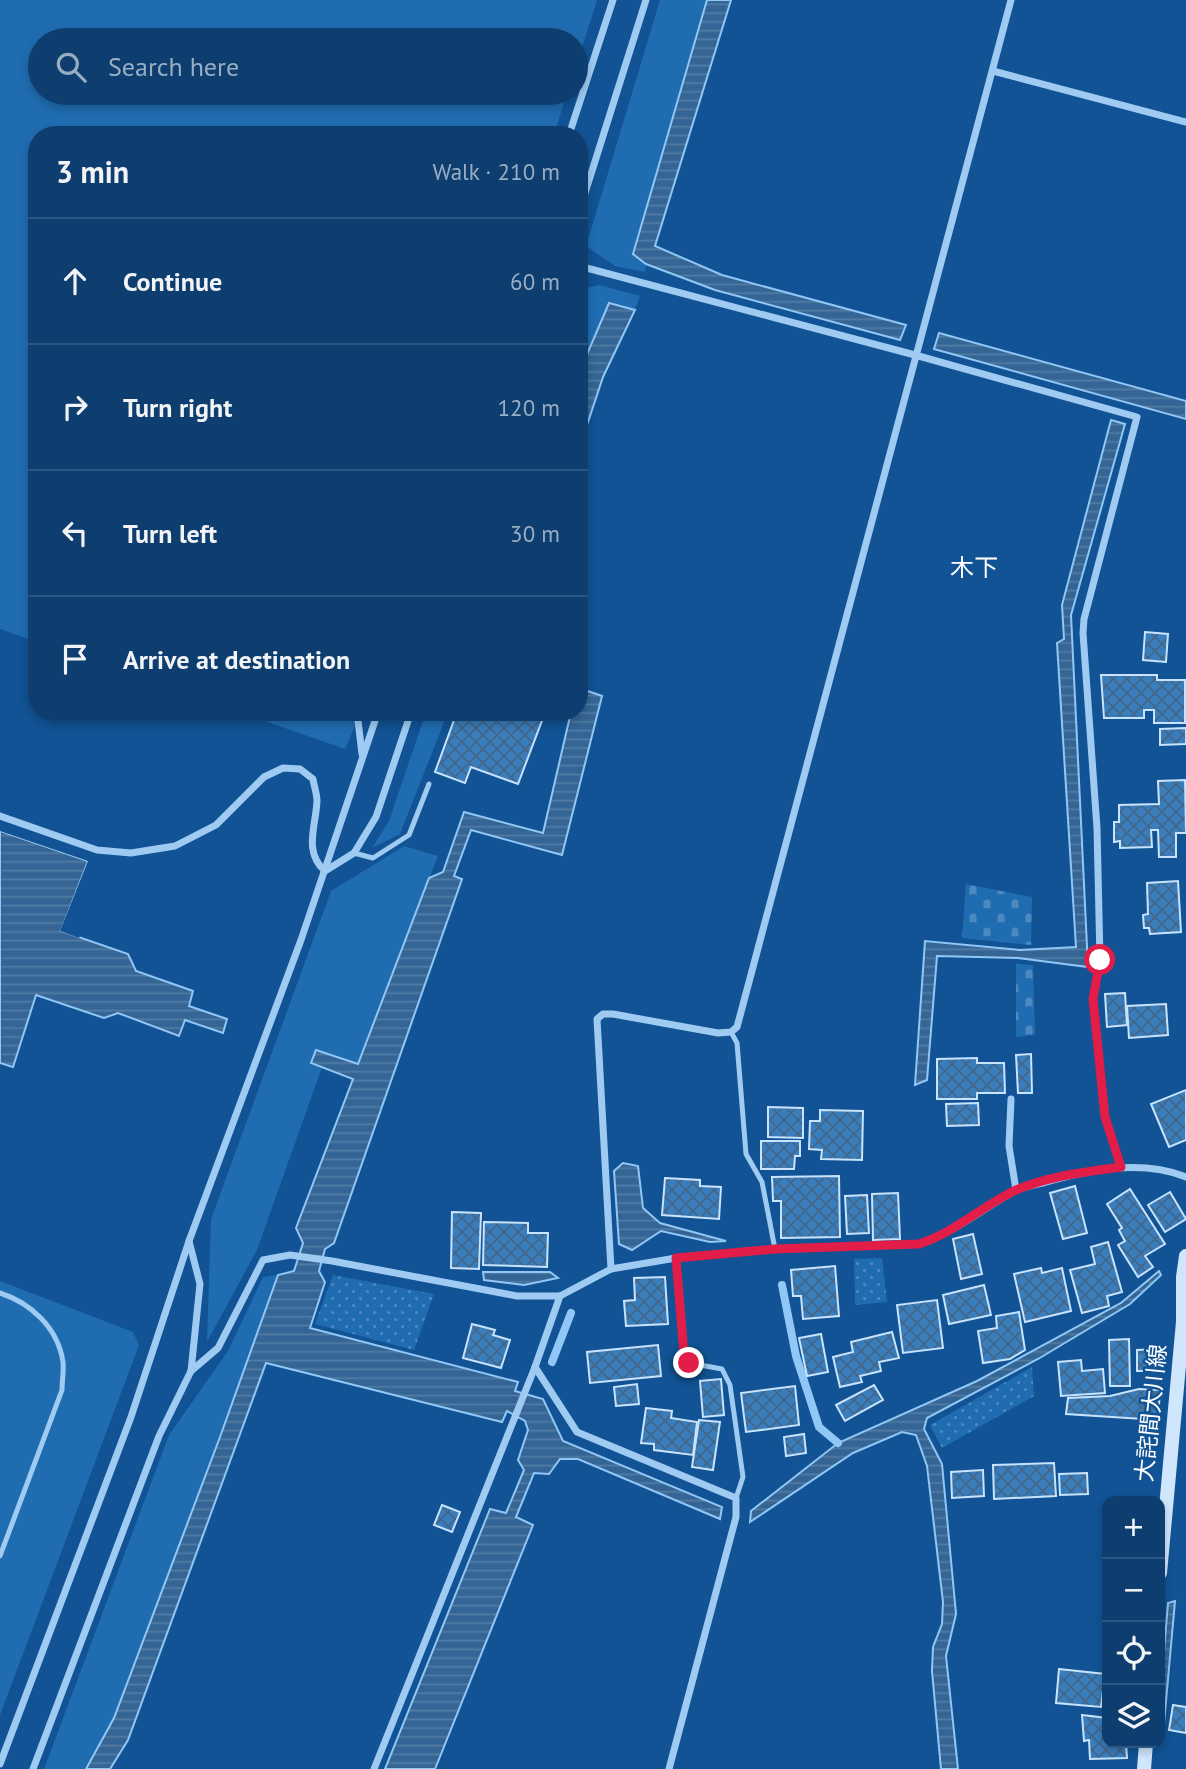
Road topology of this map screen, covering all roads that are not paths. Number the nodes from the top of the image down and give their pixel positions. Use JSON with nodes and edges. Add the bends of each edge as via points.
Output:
{"nodes":[{"id":1,"x":613,"y":0,"type":"edge"},
{"id":2,"x":646,"y":0,"type":"edge"},
{"id":3,"x":1011,"y":0,"type":"edge"},
{"id":4,"x":993,"y":72,"type":"junction"},
{"id":5,"x":588,"y":77,"type":"edge"},
{"id":6,"x":579,"y":105,"type":"edge"},
{"id":7,"x":1186,"y":122,"type":"edge"},
{"id":8,"x":572,"y":126,"type":"edge"},
{"id":9,"x":588,"y":184,"type":"edge"},
{"id":10,"x":588,"y":268,"type":"edge"},
{"id":11,"x":915,"y":355,"type":"junction"},
{"id":12,"x":358,"y":721,"type":"edge"},
{"id":13,"x":375,"y":721,"type":"edge"},
{"id":14,"x":408,"y":721,"type":"edge"},
{"id":15,"x":363,"y":758,"type":"junction"},
{"id":16,"x":429,"y":784,"type":"dead end"},
{"id":17,"x":0,"y":816,"type":"edge"},
{"id":18,"x":354,"y":853,"type":"junction"},
{"id":19,"x":325,"y":871,"type":"junction"},
{"id":20,"x":731,"y":1032,"type":"junction"},
{"id":21,"x":1011,"y":1100,"type":"dead end"},
{"id":22,"x":1121,"y":1167,"type":"junction"},
{"id":23,"x":1186,"y":1177,"type":"edge"},
{"id":24,"x":1016,"y":1191,"type":"junction"},
{"id":25,"x":189,"y":1241,"type":"junction"},
{"id":26,"x":775,"y":1249,"type":"junction"},
{"id":27,"x":1186,"y":1256,"type":"edge"},
{"id":28,"x":676,"y":1258,"type":"junction"},
{"id":29,"x":611,"y":1269,"type":"junction"},
{"id":30,"x":0,"y":1293,"type":"edge"},
{"id":31,"x":559,"y":1296,"type":"junction"},
{"id":32,"x":535,"y":1367,"type":"junction"},
{"id":33,"x":191,"y":1371,"type":"junction"},
{"id":34,"x":736,"y":1498,"type":"junction"},
{"id":35,"x":0,"y":1556,"type":"edge"},
{"id":36,"x":1161,"y":1559,"type":"edge"},
{"id":37,"x":1146,"y":1748,"type":"edge"},
{"id":38,"x":0,"y":1764,"type":"edge"},
{"id":39,"x":33,"y":1769,"type":"edge"},
{"id":40,"x":374,"y":1769,"type":"edge"},
{"id":41,"x":669,"y":1769,"type":"edge"},
{"id":42,"x":1144,"y":1769,"type":"edge"}],
"edges":[{"from":1,"to":5,"type":"street"},
{"from":2,"to":9,"type":"street"},
{"from":3,"to":4,"type":"street"},
{"from":4,"to":7,"type":"street"},
{"from":4,"to":11,"type":"street"},
{"from":6,"to":8,"type":"street"},
{"from":10,"to":11,"type":"street"},
{"from":11,"to":20,"type":"street","via":[[741,1014]]},
{"from":11,"to":22,"type":"street","via":[[1137,417],[1083,633],[1097,828],[1100,960],[1093,999],[1105,1117]]},
{"from":12,"to":15,"type":"street"},
{"from":13,"to":15,"type":"street"},
{"from":14,"to":18,"type":"street","via":[[376,817]]},
{"from":15,"to":19,"type":"street"},
{"from":16,"to":18,"type":"lane","via":[[409,835],[373,858]]},
{"from":17,"to":19,"type":"street","via":[[97,850],[131,853],[174,846],[216,825],[264,777],[283,768],[300,769],[313,779],[317,799],[312,844],[317,863]]},
{"from":18,"to":19,"type":"street"},
{"from":19,"to":25,"type":"street"},
{"from":20,"to":26,"type":"lane","via":[[737,1043],[746,1154],[762,1182]]},
{"from":20,"to":29,"type":"street","via":[[613,1014],[597,1019]]},
{"from":21,"to":24,"type":"street","via":[[1009,1146]]},
{"from":22,"to":23,"type":"street"},
{"from":22,"to":24,"type":"street","via":[[1074,1174]]},
{"from":24,"to":26,"type":"street","via":[[938,1238],[919,1244]]},
{"from":25,"to":33,"type":"street","via":[[200,1284]]},
{"from":25,"to":38,"type":"street","via":[[131,1417]]},
{"from":26,"to":28,"type":"street"},
{"from":27,"to":36,"type":"main road","name":"大詫間大川線"},
{"from":28,"to":29,"type":"street"},
{"from":28,"to":34,"type":"lane","via":[[684,1354],[689,1363],[722,1369],[730,1385],[743,1477]]},
{"from":29,"to":31,"type":"street"},
{"from":30,"to":35,"type":"lane","via":[[38,1314],[55,1336],[63,1362],[62,1390]]},
{"from":31,"to":32,"type":"street"},
{"from":31,"to":33,"type":"street","via":[[517,1296],[290,1255],[263,1260],[218,1348]]},
{"from":32,"to":34,"type":"street","via":[[577,1432]]},
{"from":32,"to":40,"type":"street"},
{"from":33,"to":39,"type":"street","via":[[159,1436]]},
{"from":34,"to":41,"type":"street","via":[[736,1517]]},
{"from":37,"to":42,"type":"main road"}]}
